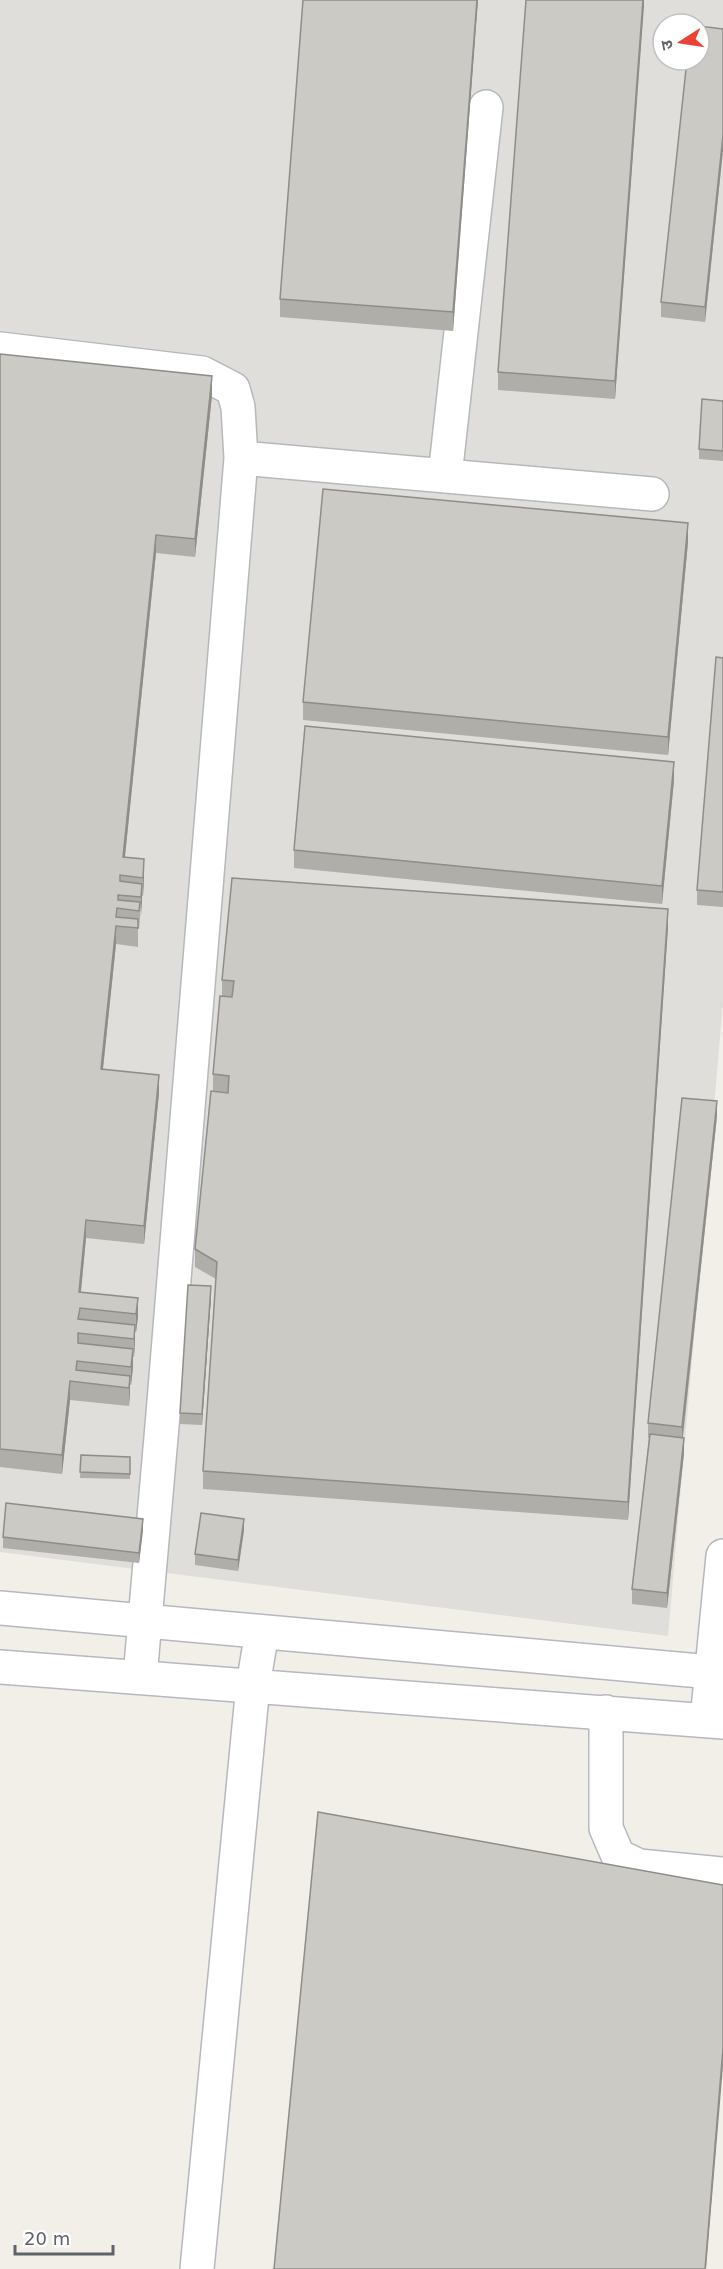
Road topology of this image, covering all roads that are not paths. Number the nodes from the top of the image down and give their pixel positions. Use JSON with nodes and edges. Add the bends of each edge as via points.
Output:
{"nodes":[{"id":1,"x":486,"y":107,"type":"dead end"},
{"id":2,"x":0,"y":349,"type":"edge"},
{"id":3,"x":241,"y":459,"type":"junction"},
{"id":4,"x":445,"y":476,"type":"junction"},
{"id":5,"x":652,"y":494,"type":"dead end"},
{"id":6,"x":723,"y":1556,"type":"edge"},
{"id":7,"x":0,"y":1608,"type":"edge"},
{"id":8,"x":145,"y":1622,"type":"junction"},
{"id":9,"x":262,"y":1632,"type":"junction"},
{"id":10,"x":0,"y":1666,"type":"edge"},
{"id":11,"x":717,"y":1672,"type":"edge"},
{"id":12,"x":140,"y":1677,"type":"junction"},
{"id":13,"x":253,"y":1685,"type":"junction"},
{"id":14,"x":606,"y":1712,"type":"junction"},
{"id":15,"x":715,"y":1721,"type":"edge"},
{"id":16,"x":723,"y":1874,"type":"edge"},
{"id":17,"x":197,"y":2269,"type":"edge"}],
"edges":[{"from":1,"to":4,"type":"street"},
{"from":2,"to":3,"type":"street","via":[[202,373],[233,389],[238,406]]},
{"from":3,"to":4,"type":"street"},
{"from":3,"to":8,"type":"street"},
{"from":4,"to":5,"type":"street"},
{"from":6,"to":11,"type":"street"},
{"from":7,"to":8,"type":"street"},
{"from":8,"to":9,"type":"street"},
{"from":8,"to":12,"type":"street"},
{"from":9,"to":11,"type":"street"},
{"from":9,"to":13,"type":"street"},
{"from":10,"to":12,"type":"street"},
{"from":11,"to":15,"type":"street"},
{"from":12,"to":13,"type":"street"},
{"from":13,"to":14,"type":"street"},
{"from":13,"to":17,"type":"street"},
{"from":14,"to":15,"type":"street"},
{"from":14,"to":16,"type":"street","via":[[606,1828],[618,1856],[639,1866]]}]}
